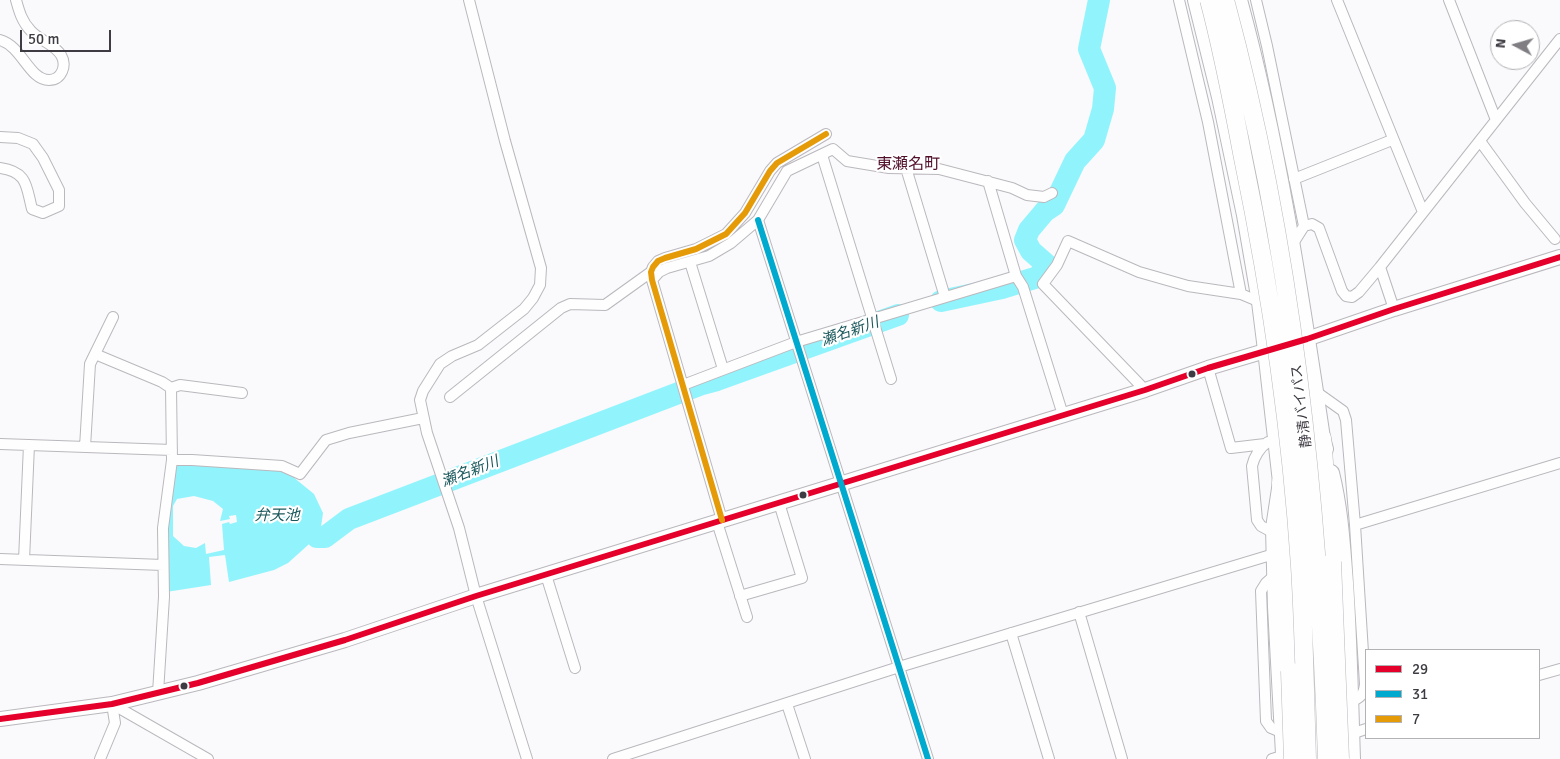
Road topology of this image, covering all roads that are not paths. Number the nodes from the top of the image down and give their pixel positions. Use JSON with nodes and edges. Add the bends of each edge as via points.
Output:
{"nodes":[{"id":1,"x":16,"y":0,"type":"edge"},
{"id":2,"x":469,"y":0,"type":"edge"},
{"id":3,"x":1179,"y":0,"type":"edge"},
{"id":4,"x":1196,"y":0,"type":"edge"},
{"id":5,"x":1208,"y":0,"type":"edge"},
{"id":6,"x":1226,"y":0,"type":"edge"},
{"id":7,"x":1239,"y":0,"type":"edge"},
{"id":8,"x":1256,"y":0,"type":"edge"},
{"id":9,"x":1336,"y":0,"type":"edge"},
{"id":10,"x":1449,"y":0,"type":"edge"},
{"id":11,"x":1560,"y":39,"type":"edge"},
{"id":12,"x":0,"y":40,"type":"edge"},
{"id":13,"x":1496,"y":120,"type":"junction"},
{"id":14,"x":826,"y":134,"type":"dead end"},
{"id":15,"x":0,"y":137,"type":"edge"},
{"id":16,"x":1392,"y":140,"type":"junction"},
{"id":17,"x":1480,"y":140,"type":"junction"},
{"id":18,"x":822,"y":154,"type":"junction"},
{"id":19,"x":0,"y":168,"type":"edge"},
{"id":20,"x":906,"y":168,"type":"junction"},
{"id":21,"x":1294,"y":179,"type":"junction"},
{"id":22,"x":988,"y":181,"type":"junction"},
{"id":23,"x":1052,"y":193,"type":"dead end"},
{"id":24,"x":1423,"y":212,"type":"junction"},
{"id":25,"x":758,"y":220,"type":"junction"},
{"id":26,"x":1304,"y":226,"type":"junction"},
{"id":27,"x":1557,"y":237,"type":"edge"},
{"id":28,"x":1292,"y":244,"type":"junction"},
{"id":29,"x":1557,"y":259,"type":"edge"},
{"id":30,"x":690,"y":262,"type":"junction"},
{"id":31,"x":1380,"y":268,"type":"junction"},
{"id":32,"x":652,"y":276,"type":"junction"},
{"id":33,"x":1016,"y":276,"type":"junction"},
{"id":34,"x":1241,"y":294,"type":"junction"},
{"id":35,"x":945,"y":297,"type":"junction"},
{"id":36,"x":1260,"y":302,"type":"junction"},
{"id":37,"x":1394,"y":309,"type":"junction"},
{"id":38,"x":113,"y":317,"type":"dead end"},
{"id":39,"x":873,"y":319,"type":"junction"},
{"id":40,"x":1307,"y":339,"type":"junction"},
{"id":41,"x":796,"y":342,"type":"junction"},
{"id":42,"x":1266,"y":350,"type":"junction"},
{"id":43,"x":95,"y":354,"type":"junction"},
{"id":44,"x":1208,"y":368,"type":"junction"},
{"id":45,"x":723,"y":370,"type":"junction"},
{"id":46,"x":891,"y":379,"type":"dead end"},
{"id":47,"x":683,"y":385,"type":"junction"},
{"id":48,"x":171,"y":388,"type":"junction"},
{"id":49,"x":1145,"y":390,"type":"junction"},
{"id":50,"x":1315,"y":391,"type":"junction"},
{"id":51,"x":242,"y":393,"type":"dead end"},
{"id":52,"x":450,"y":397,"type":"dead end"},
{"id":53,"x":1063,"y":415,"type":"junction"},
{"id":54,"x":424,"y":418,"type":"junction"},
{"id":55,"x":1322,"y":438,"type":"junction"},
{"id":56,"x":1270,"y":441,"type":"junction"},
{"id":57,"x":0,"y":444,"type":"edge"},
{"id":58,"x":29,"y":445,"type":"junction"},
{"id":59,"x":85,"y":447,"type":"junction"},
{"id":60,"x":172,"y":455,"type":"junction"},
{"id":61,"x":1560,"y":463,"type":"edge"},
{"id":62,"x":1281,"y":482,"type":"junction"},
{"id":63,"x":841,"y":484,"type":"junction"},
{"id":64,"x":779,"y":503,"type":"junction"},
{"id":65,"x":720,"y":521,"type":"junction"},
{"id":66,"x":1355,"y":525,"type":"junction"},
{"id":67,"x":1274,"y":533,"type":"junction"},
{"id":68,"x":1274,"y":554,"type":"junction"},
{"id":69,"x":0,"y":559,"type":"edge"},
{"id":70,"x":24,"y":560,"type":"junction"},
{"id":71,"x":163,"y":565,"type":"junction"},
{"id":72,"x":546,"y":575,"type":"junction"},
{"id":73,"x":476,"y":596,"type":"junction"},
{"id":74,"x":740,"y":596,"type":"junction"},
{"id":75,"x":1079,"y":612,"type":"junction"},
{"id":76,"x":747,"y":617,"type":"dead end"},
{"id":77,"x":1011,"y":633,"type":"junction"},
{"id":78,"x":899,"y":667,"type":"junction"},
{"id":79,"x":575,"y":668,"type":"dead end"},
{"id":80,"x":1560,"y":669,"type":"edge"},
{"id":81,"x":1540,"y":675,"type":"edge"},
{"id":82,"x":158,"y":693,"type":"junction"},
{"id":83,"x":1350,"y":702,"type":"junction"},
{"id":84,"x":112,"y":704,"type":"junction"},
{"id":85,"x":787,"y":704,"type":"junction"},
{"id":86,"x":0,"y":719,"type":"edge"},
{"id":87,"x":1359,"y":731,"type":"edge"},
{"id":88,"x":627,"y":757,"type":"edge"},
{"id":89,"x":1284,"y":758,"type":"edge"},
{"id":90,"x":100,"y":759,"type":"edge"},
{"id":91,"x":208,"y":759,"type":"edge"},
{"id":92,"x":527,"y":759,"type":"edge"},
{"id":93,"x":613,"y":759,"type":"edge"},
{"id":94,"x":804,"y":759,"type":"edge"},
{"id":95,"x":928,"y":759,"type":"edge"},
{"id":96,"x":1049,"y":759,"type":"edge"},
{"id":97,"x":1122,"y":759,"type":"edge"},
{"id":98,"x":1307,"y":759,"type":"edge"},
{"id":99,"x":1327,"y":759,"type":"edge"},
{"id":100,"x":1350,"y":759,"type":"edge"}],
"edges":[{"from":1,"to":12,"type":"street","via":[[23,21],[61,55],[63,72],[59,78],[50,81],[41,79],[15,48]]},
{"from":2,"to":54,"type":"street","via":[[541,268],[540,285],[524,309],[506,324],[478,345],[440,364],[420,400]]},
{"from":3,"to":34,"type":"street","via":[[1208,122]]},
{"from":4,"to":36,"type":"highway","via":[[1224,115]]},
{"from":5,"to":98,"type":"highway","name":"静清バイパス","bridge":true,"via":[[1260,237],[1274,322],[1300,566]]},
{"from":6,"to":99,"type":"highway","name":"静清バイパス","bridge":true,"via":[[1277,234],[1303,405],[1318,571]]},
{"from":7,"to":28,"type":"highway","via":[[1262,90]]},
{"from":8,"to":21,"type":"street"},
{"from":9,"to":16,"type":"street"},
{"from":10,"to":13,"type":"street"},
{"from":11,"to":13,"type":"street"},
{"from":13,"to":17,"type":"street"},
{"from":14,"to":32,"type":"street","via":[[777,163],[746,213],[726,234],[696,249],[658,261]]},
{"from":15,"to":19,"type":"street","via":[[18,138],[33,144],[59,190],[59,206],[43,213],[32,209],[20,175]]},
{"from":16,"to":21,"type":"street"},
{"from":16,"to":24,"type":"street"},
{"from":17,"to":24,"type":"street"},
{"from":17,"to":27,"type":"street","via":[[1525,203]]},
{"from":18,"to":20,"type":"street","via":[[833,150],[847,161]]},
{"from":18,"to":25,"type":"street","via":[[787,171]]},
{"from":18,"to":39,"type":"street"},
{"from":20,"to":22,"type":"street","via":[[938,169]]},
{"from":20,"to":35,"type":"street"},
{"from":21,"to":26,"type":"street"},
{"from":22,"to":23,"type":"street","via":[[1027,195],[1044,197]]},
{"from":22,"to":33,"type":"street"},
{"from":24,"to":31,"type":"street"},
{"from":25,"to":30,"type":"street","via":[[731,243],[709,256]]},
{"from":25,"to":41,"type":"street"},
{"from":26,"to":28,"type":"street"},
{"from":26,"to":31,"type":"street","via":[[1312,224],[1319,228],[1346,296],[1352,297],[1359,292]]},
{"from":27,"to":29,"type":"street"},
{"from":28,"to":40,"type":"highway"},
{"from":29,"to":37,"type":"main road"},
{"from":30,"to":32,"type":"street"},
{"from":30,"to":45,"type":"street"},
{"from":31,"to":37,"type":"street"},
{"from":32,"to":47,"type":"street"},
{"from":32,"to":52,"type":"street","via":[[605,305],[570,304],[561,308]]},
{"from":33,"to":35,"type":"street"},
{"from":33,"to":53,"type":"street","via":[[1023,287]]},
{"from":34,"to":36,"type":"street"},
{"from":34,"to":49,"type":"street","via":[[1188,286],[1139,272],[1068,241],[1057,265],[1043,284]]},
{"from":35,"to":39,"type":"street"},
{"from":36,"to":42,"type":"highway"},
{"from":37,"to":40,"type":"main road"},
{"from":38,"to":43,"type":"street"},
{"from":39,"to":41,"type":"street"},
{"from":39,"to":46,"type":"street"},
{"from":40,"to":42,"type":"main road"},
{"from":40,"to":50,"type":"highway"},
{"from":41,"to":45,"type":"street"},
{"from":41,"to":63,"type":"street"},
{"from":42,"to":44,"type":"main road"},
{"from":42,"to":56,"type":"highway"},
{"from":43,"to":48,"type":"street"},
{"from":43,"to":59,"type":"street","via":[[90,364]]},
{"from":44,"to":49,"type":"main road"},
{"from":44,"to":56,"type":"street","via":[[1230,448]]},
{"from":45,"to":47,"type":"street"},
{"from":47,"to":65,"type":"street"},
{"from":48,"to":51,"type":"street","via":[[180,385]]},
{"from":48,"to":60,"type":"street"},
{"from":49,"to":53,"type":"main road"},
{"from":50,"to":55,"type":"highway"},
{"from":50,"to":66,"type":"street","via":[[1343,412],[1346,420]]},
{"from":53,"to":63,"type":"main road"},
{"from":54,"to":60,"type":"street","via":[[326,440],[300,474],[282,466],[192,460]]},
{"from":54,"to":73,"type":"street","via":[[459,528]]},
{"from":55,"to":83,"type":"highway","via":[[1334,484],[1341,534]]},
{"from":55,"to":100,"type":"highway","bridge":true},
{"from":56,"to":62,"type":"highway"},
{"from":56,"to":67,"type":"street","via":[[1254,458],[1252,466],[1257,520]]},
{"from":57,"to":58,"type":"street"},
{"from":58,"to":59,"type":"street"},
{"from":58,"to":70,"type":"street"},
{"from":59,"to":60,"type":"street"},
{"from":60,"to":71,"type":"street","via":[[163,528]]},
{"from":61,"to":66,"type":"street"},
{"from":62,"to":67,"type":"highway"},
{"from":62,"to":89,"type":"highway","bridge":true,"via":[[1290,671]]},
{"from":63,"to":64,"type":"main road"},
{"from":63,"to":78,"type":"street"},
{"from":64,"to":65,"type":"main road"},
{"from":64,"to":74,"type":"street","via":[[802,578]]},
{"from":65,"to":72,"type":"main road"},
{"from":65,"to":74,"type":"street"},
{"from":66,"to":83,"type":"street","via":[[1365,684],[1360,698]]},
{"from":67,"to":68,"type":"highway"},
{"from":68,"to":75,"type":"street"},
{"from":68,"to":89,"type":"highway"},
{"from":69,"to":70,"type":"street"},
{"from":70,"to":71,"type":"street"},
{"from":71,"to":82,"type":"street"},
{"from":72,"to":73,"type":"main road"},
{"from":72,"to":79,"type":"street"},
{"from":73,"to":82,"type":"main road","via":[[345,640]]},
{"from":73,"to":92,"type":"street"},
{"from":74,"to":76,"type":"street"},
{"from":75,"to":77,"type":"street"},
{"from":75,"to":97,"type":"street"},
{"from":77,"to":78,"type":"street"},
{"from":77,"to":96,"type":"street"},
{"from":78,"to":85,"type":"street"},
{"from":78,"to":95,"type":"street"},
{"from":80,"to":81,"type":"street"},
{"from":82,"to":84,"type":"main road"},
{"from":83,"to":87,"type":"highway"},
{"from":84,"to":86,"type":"main road"},
{"from":84,"to":90,"type":"street","via":[[114,722]]},
{"from":84,"to":91,"type":"street"},
{"from":85,"to":88,"type":"street"},
{"from":85,"to":94,"type":"street"},
{"from":87,"to":89,"type":"street"},
{"from":87,"to":100,"type":"highway"},
{"from":88,"to":93,"type":"street"}]}
